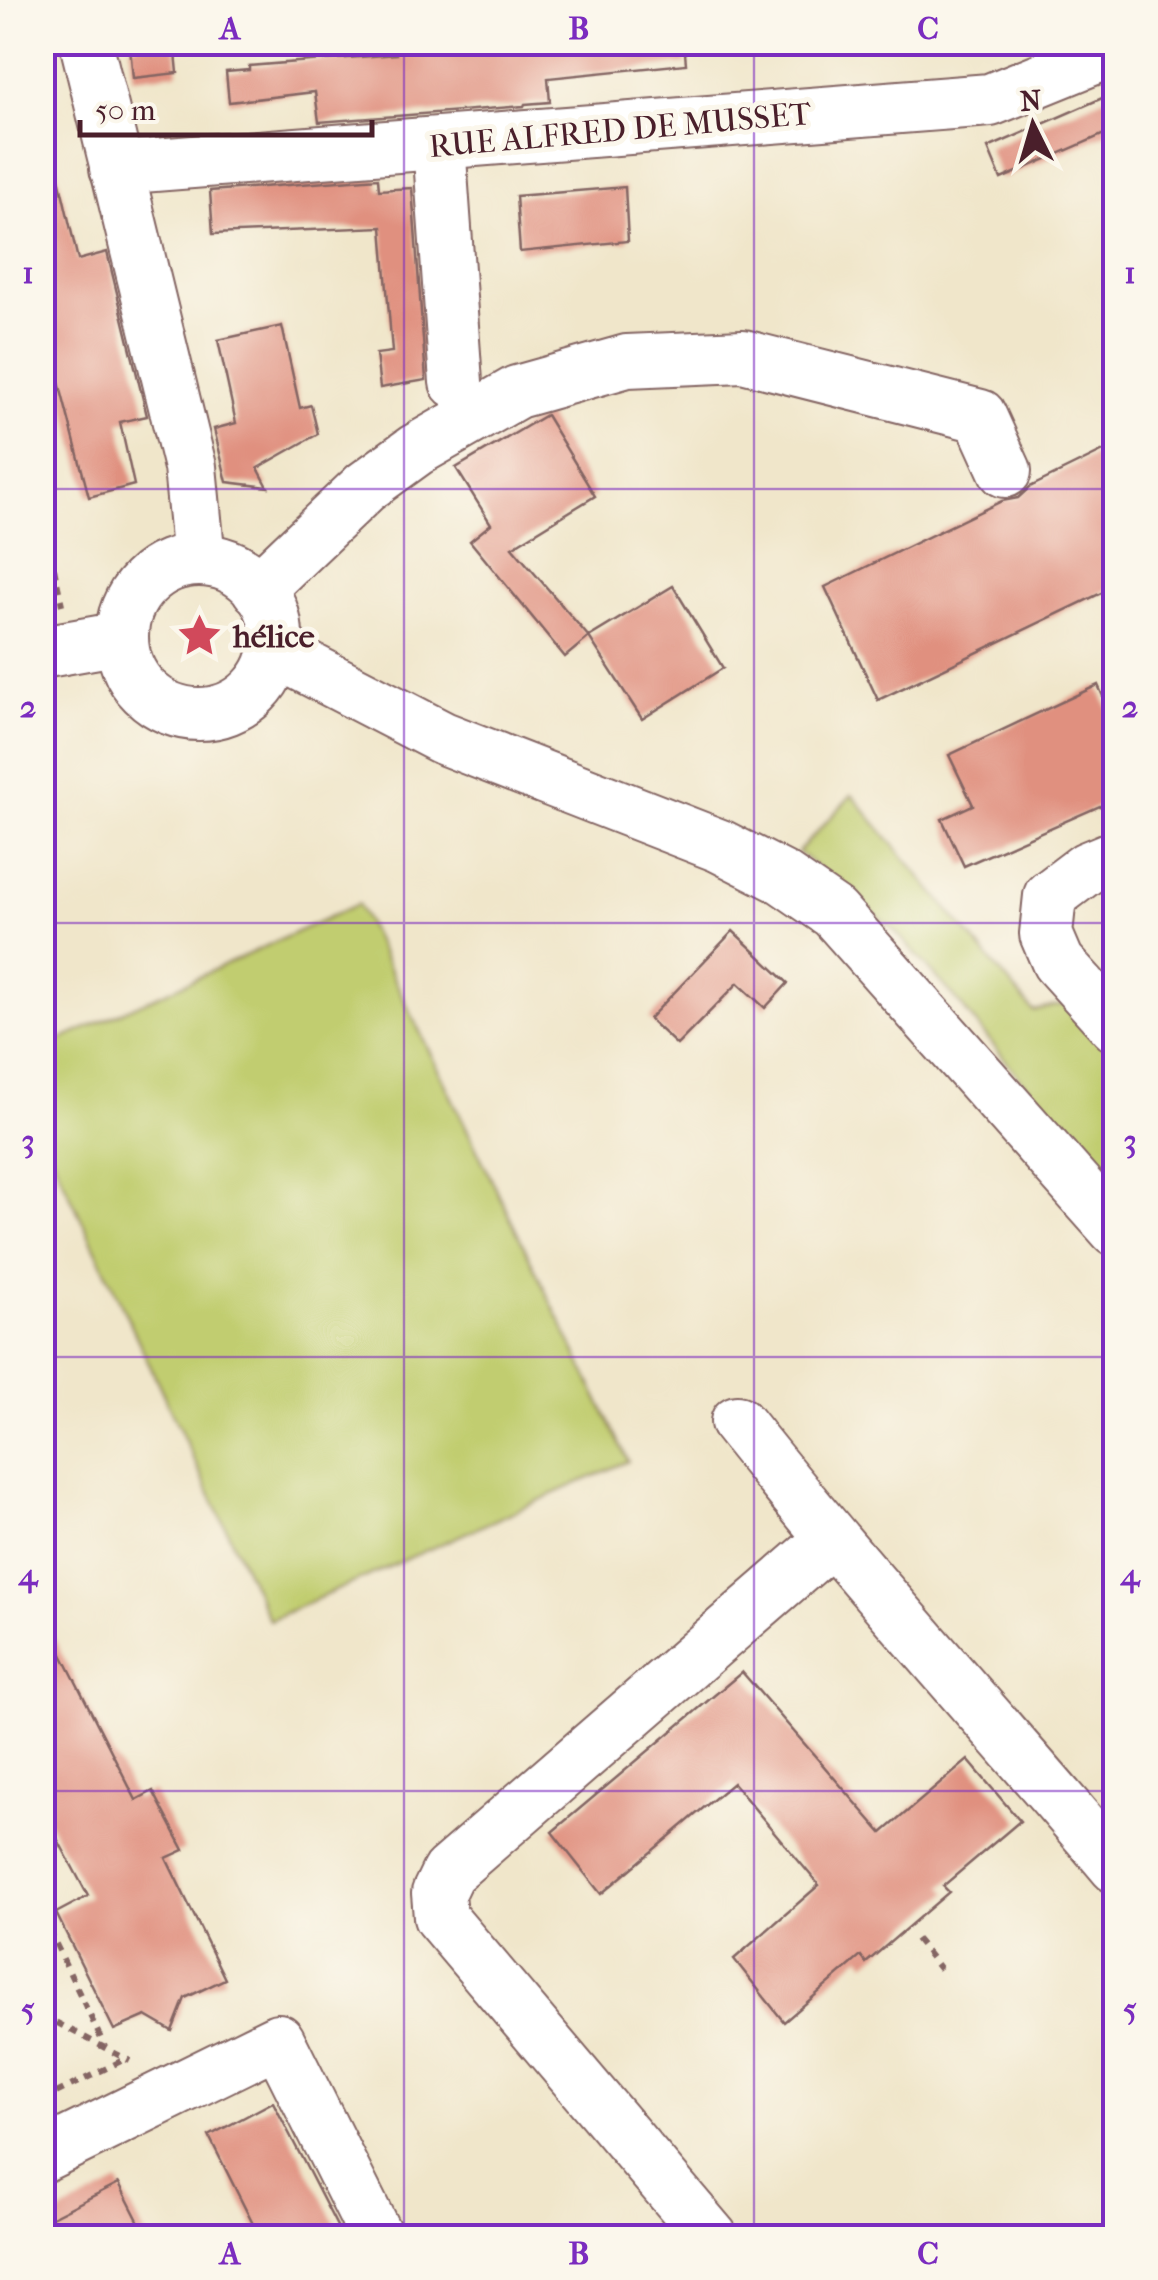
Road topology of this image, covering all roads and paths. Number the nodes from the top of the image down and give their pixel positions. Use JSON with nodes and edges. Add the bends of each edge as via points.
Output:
{"nodes":[{"id":1,"x":86,"y":42,"type":"edge"},
{"id":2,"x":1116,"y":50,"type":"edge"},
{"id":3,"x":439,"y":144,"type":"junction"},
{"id":4,"x":116,"y":168,"type":"junction"},
{"id":5,"x":456,"y":382,"type":"dead end"},
{"id":6,"x":1005,"y":471,"type":"dead end"},
{"id":7,"x":199,"y":560,"type":"junction"},
{"id":8,"x":258,"y":588,"type":"junction"},
{"id":9,"x":122,"y":638,"type":"junction"},
{"id":10,"x":276,"y":644,"type":"junction"},
{"id":11,"x":42,"y":652,"type":"edge"},
{"id":12,"x":234,"y":705,"type":"junction"},
{"id":13,"x":443,"y":738,"type":"junction"},
{"id":14,"x":1116,"y":856,"type":"edge"},
{"id":15,"x":1116,"y":1026,"type":"edge"},
{"id":16,"x":1116,"y":1230,"type":"edge"},
{"id":17,"x":738,"y":1422,"type":"dead end"},
{"id":18,"x":831,"y":1540,"type":"junction"},
{"id":19,"x":1106,"y":1588,"type":"dead end"},
{"id":20,"x":1116,"y":1600,"type":"edge"},
{"id":21,"x":1116,"y":1867,"type":"edge"},
{"id":22,"x":42,"y":1915,"type":"edge"},
{"id":23,"x":916,"y":1940,"type":"dead end"},
{"id":24,"x":940,"y":1969,"type":"dead end"},
{"id":25,"x":42,"y":2015,"type":"edge"},
{"id":26,"x":106,"y":2048,"type":"junction"},
{"id":27,"x":125,"y":2059,"type":"junction"},
{"id":28,"x":182,"y":2088,"type":"junction"},
{"id":29,"x":42,"y":2100,"type":"edge"},
{"id":30,"x":42,"y":2156,"type":"edge"},
{"id":31,"x":377,"y":2238,"type":"edge"},
{"id":32,"x":712,"y":2238,"type":"edge"}],
"edges":[{"from":1,"to":4,"type":"street"},
{"from":2,"to":3,"type":"street","name":"RUE ALFRED DE MUSSET","via":[[990,100]]},
{"from":3,"to":4,"type":"street","name":"RUE ALFRED DE MUSSET"},
{"from":3,"to":5,"type":"street"},
{"from":4,"to":7,"type":"street","via":[[190,467]]},
{"from":6,"to":8,"type":"street","via":[[980,416],[743,356],[627,361],[517,392],[416,450],[366,486]]},
{"from":7,"to":8,"type":"street","via":[[224,564]]},
{"from":7,"to":9,"type":"street","via":[[175,563],[136,592],[124,614]]},
{"from":8,"to":10,"type":"street","via":[[274,618]]},
{"from":9,"to":11,"type":"street"},
{"from":9,"to":12,"type":"street","via":[[126,664],[159,704],[210,714]]},
{"from":10,"to":12,"type":"street","via":[[255,690]]},
{"from":10,"to":13,"type":"street","via":[[302,665]]},
{"from":12,"to":13,"type":"street","via":[[296,700]]},
{"from":13,"to":16,"type":"street","via":[[720,846],[834,913]]},
{"from":14,"to":15,"type":"street","via":[[1050,896],[1046,934],[1058,962]]},
{"from":17,"to":18,"type":"street"},
{"from":18,"to":21,"type":"street"},
{"from":18,"to":32,"type":"street","via":[[448,1872],[438,1892],[440,1916]]},
{"from":19,"to":20,"type":"path"},
{"from":22,"to":26,"type":"path"},
{"from":23,"to":24,"type":"path"},
{"from":25,"to":26,"type":"path"},
{"from":26,"to":27,"type":"path"},
{"from":27,"to":28,"type":"path"},
{"from":27,"to":29,"type":"path"},
{"from":28,"to":30,"type":"street"},
{"from":28,"to":31,"type":"street","via":[[278,2040]]}]}
